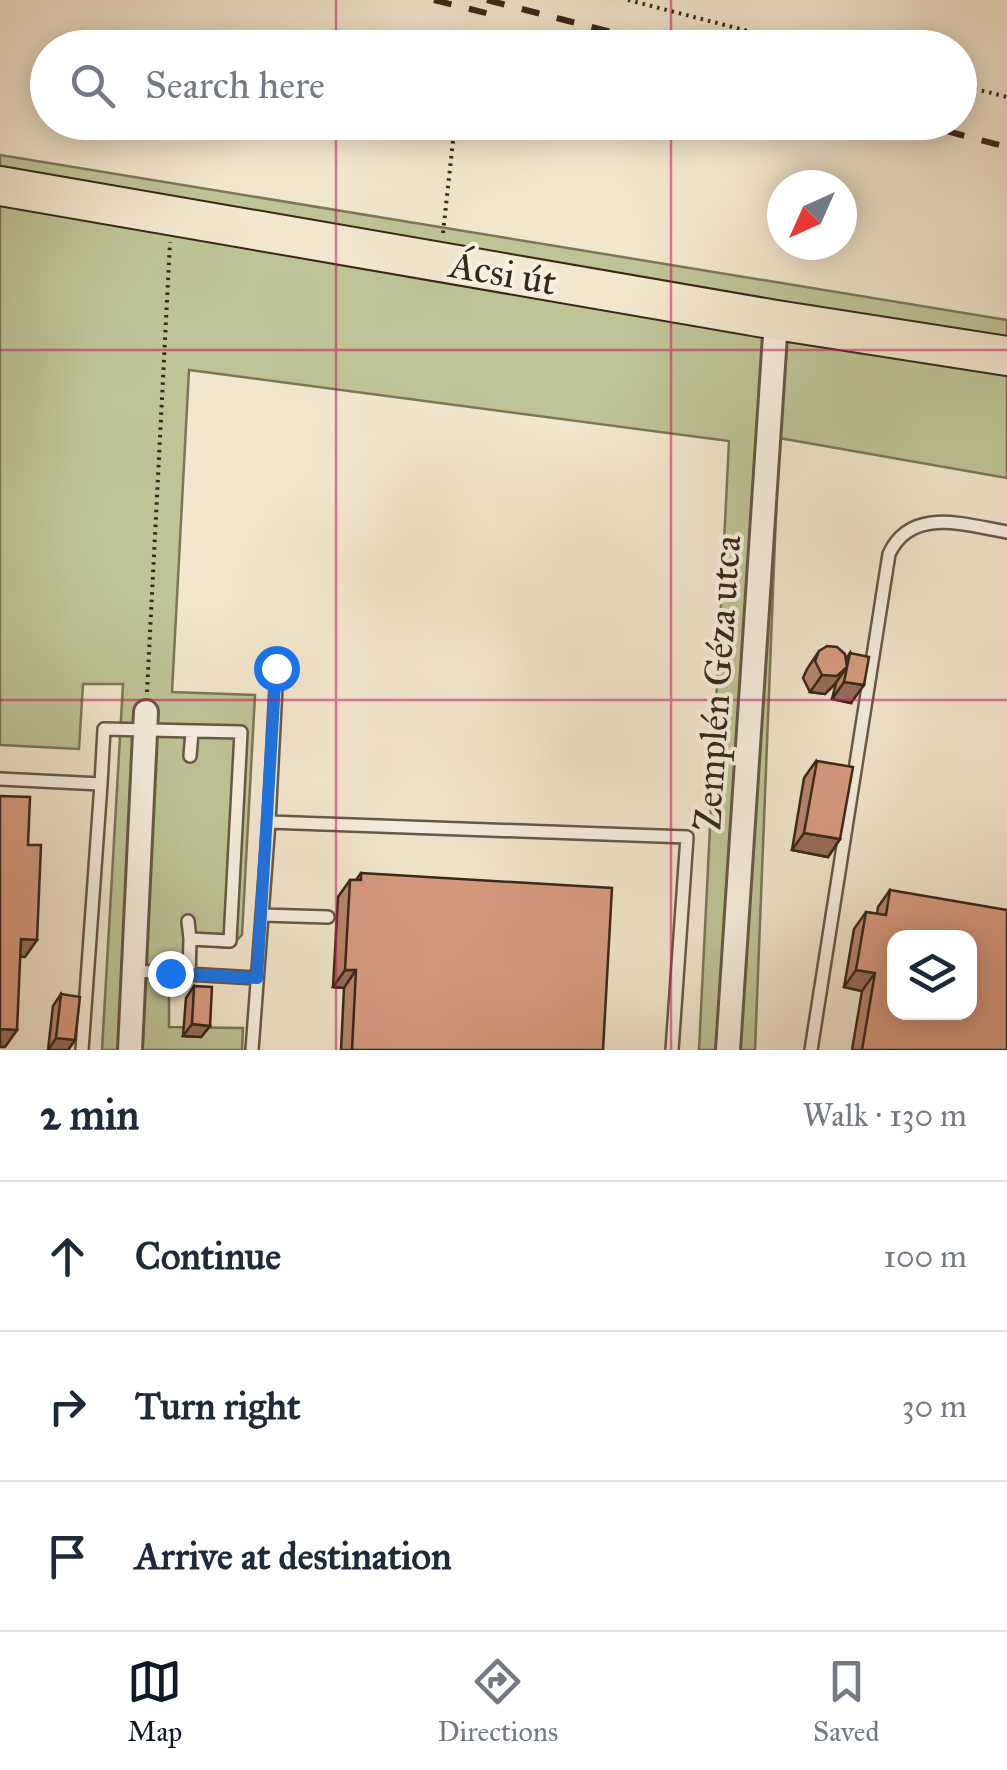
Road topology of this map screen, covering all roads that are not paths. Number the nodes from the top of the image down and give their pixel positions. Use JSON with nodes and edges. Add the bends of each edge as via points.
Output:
{"nodes":[{"id":1,"x":0,"y":186,"type":"edge"},
{"id":2,"x":776,"y":320,"type":"junction"},
{"id":3,"x":1007,"y":356,"type":"edge"},
{"id":4,"x":1007,"y":532,"type":"edge"},
{"id":5,"x":856,"y":660,"type":"edge"},
{"id":6,"x":872,"y":662,"type":"junction"},
{"id":7,"x":276,"y":668,"type":"dead end"},
{"id":8,"x":145,"y":722,"type":"junction"},
{"id":9,"x":192,"y":732,"type":"junction"},
{"id":10,"x":190,"y":756,"type":"dead end"},
{"id":11,"x":0,"y":779,"type":"edge"},
{"id":12,"x":102,"y":784,"type":"junction"},
{"id":13,"x":269,"y":822,"type":"junction"},
{"id":14,"x":262,"y":915,"type":"junction"},
{"id":15,"x":328,"y":918,"type":"dead end"},
{"id":16,"x":188,"y":921,"type":"dead end"},
{"id":17,"x":190,"y":938,"type":"junction"},
{"id":18,"x":134,"y":971,"type":"junction"},
{"id":19,"x":189,"y":974,"type":"junction"},
{"id":20,"x":257,"y":978,"type":"junction"},
{"id":21,"x":82,"y":1050,"type":"edge"},
{"id":22,"x":130,"y":1050,"type":"edge"},
{"id":23,"x":252,"y":1050,"type":"edge"},
{"id":24,"x":672,"y":1050,"type":"edge"},
{"id":25,"x":728,"y":1050,"type":"edge"},
{"id":26,"x":811,"y":1050,"type":"edge"}],
"edges":[{"from":1,"to":2,"type":"main road","name":"Ácsi út"},
{"from":2,"to":3,"type":"main road","name":"Ácsi út"},
{"from":2,"to":25,"type":"street","name":"Zemplén Géza utca"},
{"from":4,"to":6,"type":"lane","via":[[933,521],[900,535],[888,554]]},
{"from":5,"to":6,"type":"lane"},
{"from":6,"to":26,"type":"lane"},
{"from":7,"to":13,"type":"lane"},
{"from":8,"to":9,"type":"lane"},
{"from":8,"to":12,"type":"lane","via":[[104,729]]},
{"from":8,"to":18,"type":"street"},
{"from":9,"to":10,"type":"lane"},
{"from":9,"to":17,"type":"lane","via":[[241,732],[230,941]]},
{"from":11,"to":12,"type":"lane"},
{"from":12,"to":21,"type":"lane"},
{"from":13,"to":14,"type":"lane"},
{"from":13,"to":24,"type":"lane","via":[[687,837]]},
{"from":14,"to":15,"type":"lane"},
{"from":14,"to":20,"type":"lane"},
{"from":16,"to":17,"type":"lane"},
{"from":17,"to":19,"type":"lane"},
{"from":18,"to":19,"type":"lane"},
{"from":18,"to":22,"type":"street"},
{"from":19,"to":20,"type":"lane"},
{"from":20,"to":23,"type":"lane"}]}
